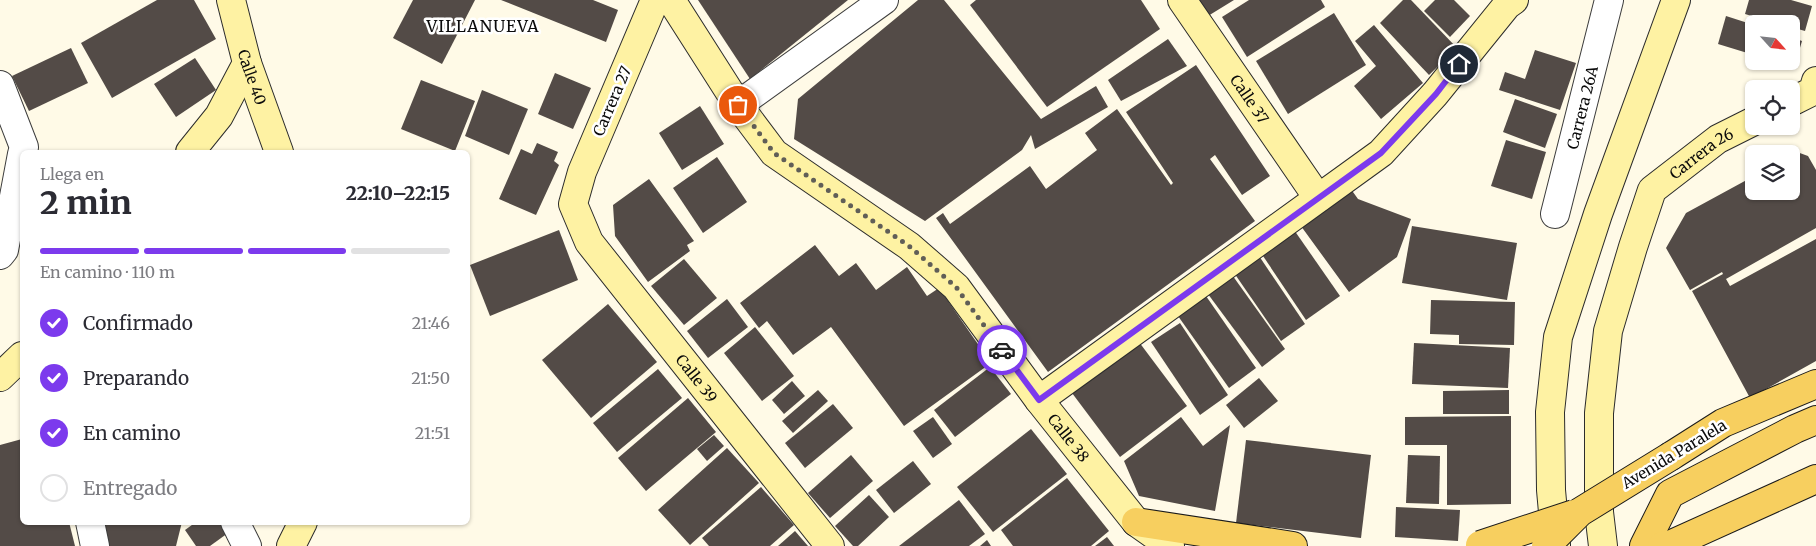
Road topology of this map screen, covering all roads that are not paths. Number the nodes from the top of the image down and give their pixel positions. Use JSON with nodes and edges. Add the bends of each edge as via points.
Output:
{"nodes":[{"id":1,"x":231,"y":0,"type":"edge"},
{"id":2,"x":655,"y":0,"type":"edge"},
{"id":3,"x":671,"y":0,"type":"edge"},
{"id":4,"x":884,"y":0,"type":"edge"},
{"id":5,"x":1182,"y":0,"type":"edge"},
{"id":6,"x":1514,"y":0,"type":"edge"},
{"id":7,"x":1609,"y":0,"type":"edge"},
{"id":8,"x":1676,"y":0,"type":"edge"},
{"id":9,"x":247,"y":63,"type":"junction"},
{"id":10,"x":0,"y":85,"type":"edge"},
{"id":11,"x":738,"y":105,"type":"junction"},
{"id":12,"x":220,"y":116,"type":"junction"},
{"id":13,"x":268,"y":121,"type":"junction"},
{"id":14,"x":1745,"y":125,"type":"edge"},
{"id":15,"x":0,"y":134,"type":"edge"},
{"id":16,"x":22,"y":150,"type":"edge"},
{"id":17,"x":23,"y":150,"type":"edge"},
{"id":18,"x":192,"y":150,"type":"edge"},
{"id":19,"x":279,"y":150,"type":"edge"},
{"id":20,"x":20,"y":167,"type":"edge"},
{"id":21,"x":1318,"y":198,"type":"junction"},
{"id":22,"x":573,"y":204,"type":"joint"},
{"id":23,"x":1555,"y":214,"type":"dead end"},
{"id":24,"x":0,"y":255,"type":"edge"},
{"id":25,"x":20,"y":358,"type":"edge"},
{"id":26,"x":0,"y":377,"type":"edge"},
{"id":27,"x":1816,"y":384,"type":"edge"},
{"id":28,"x":1039,"y":400,"type":"junction"},
{"id":29,"x":1816,"y":420,"type":"edge"},
{"id":30,"x":1816,"y":479,"type":"edge"},
{"id":31,"x":1580,"y":512,"type":"junction"},
{"id":32,"x":1136,"y":522,"type":"junction"},
{"id":33,"x":91,"y":525,"type":"edge"},
{"id":34,"x":236,"y":525,"type":"edge"},
{"id":35,"x":302,"y":525,"type":"edge"},
{"id":36,"x":1667,"y":545,"type":"edge"},
{"id":37,"x":95,"y":546,"type":"edge"},
{"id":38,"x":247,"y":546,"type":"edge"},
{"id":39,"x":291,"y":546,"type":"edge"},
{"id":40,"x":830,"y":546,"type":"edge"},
{"id":41,"x":1170,"y":546,"type":"edge"},
{"id":42,"x":1292,"y":546,"type":"edge"},
{"id":43,"x":1479,"y":546,"type":"edge"},
{"id":44,"x":1546,"y":546,"type":"edge"},
{"id":45,"x":1556,"y":546,"type":"edge"},
{"id":46,"x":1603,"y":546,"type":"edge"},
{"id":47,"x":1644,"y":546,"type":"edge"}],
"edges":[{"from":1,"to":9,"type":"street","name":"Calle 40"},
{"from":2,"to":22,"type":"street","name":"Carrera 27","via":[[582,172]]},
{"from":3,"to":11,"type":"street","name":"Calle 38"},
{"from":4,"to":11,"type":"street"},
{"from":5,"to":21,"type":"street","name":"Calle 37"},
{"from":6,"to":21,"type":"street","via":[[1436,94],[1381,153]]},
{"from":7,"to":23,"type":"street","name":"Carrera 26A"},
{"from":8,"to":45,"type":"street","via":[[1598,214],[1558,337],[1550,412]]},
{"from":9,"to":12,"type":"street"},
{"from":9,"to":13,"type":"street","name":"Calle 40"},
{"from":10,"to":17,"type":"street"},
{"from":11,"to":28,"type":"street","name":"Calle 38","via":[[774,153],[909,246],[956,287]]},
{"from":12,"to":13,"type":"street","via":[[226,110],[241,105],[257,109]]},
{"from":12,"to":18,"type":"street"},
{"from":13,"to":19,"type":"street","name":"Calle 40"},
{"from":14,"to":46,"type":"street","name":"Carrera 26","via":[[1718,138],[1652,190],[1633,246],[1608,331],[1599,413],[1599,512]]},
{"from":15,"to":16,"type":"street"},
{"from":20,"to":24,"type":"street","via":[[4,250]]},
{"from":21,"to":28,"type":"street"},
{"from":22,"to":40,"type":"street","name":"Calle 39","via":[[589,242]]},
{"from":25,"to":26,"type":"street"},
{"from":27,"to":31,"type":"main road","name":"Avenida Paralela","bridge":true,"via":[[1723,423]]},
{"from":28,"to":32,"type":"street","name":"Calle 38"},
{"from":29,"to":47,"type":"main road","via":[[1670,494]]},
{"from":30,"to":36,"type":"main road"},
{"from":31,"to":43,"type":"main road","bridge":true},
{"from":31,"to":44,"type":"main road","name":"Avenida Paralela","bridge":true},
{"from":32,"to":41,"type":"street","name":"Calle 38"},
{"from":32,"to":42,"type":"main road"},
{"from":33,"to":37,"type":"street"},
{"from":34,"to":38,"type":"street"},
{"from":35,"to":39,"type":"street"}]}
